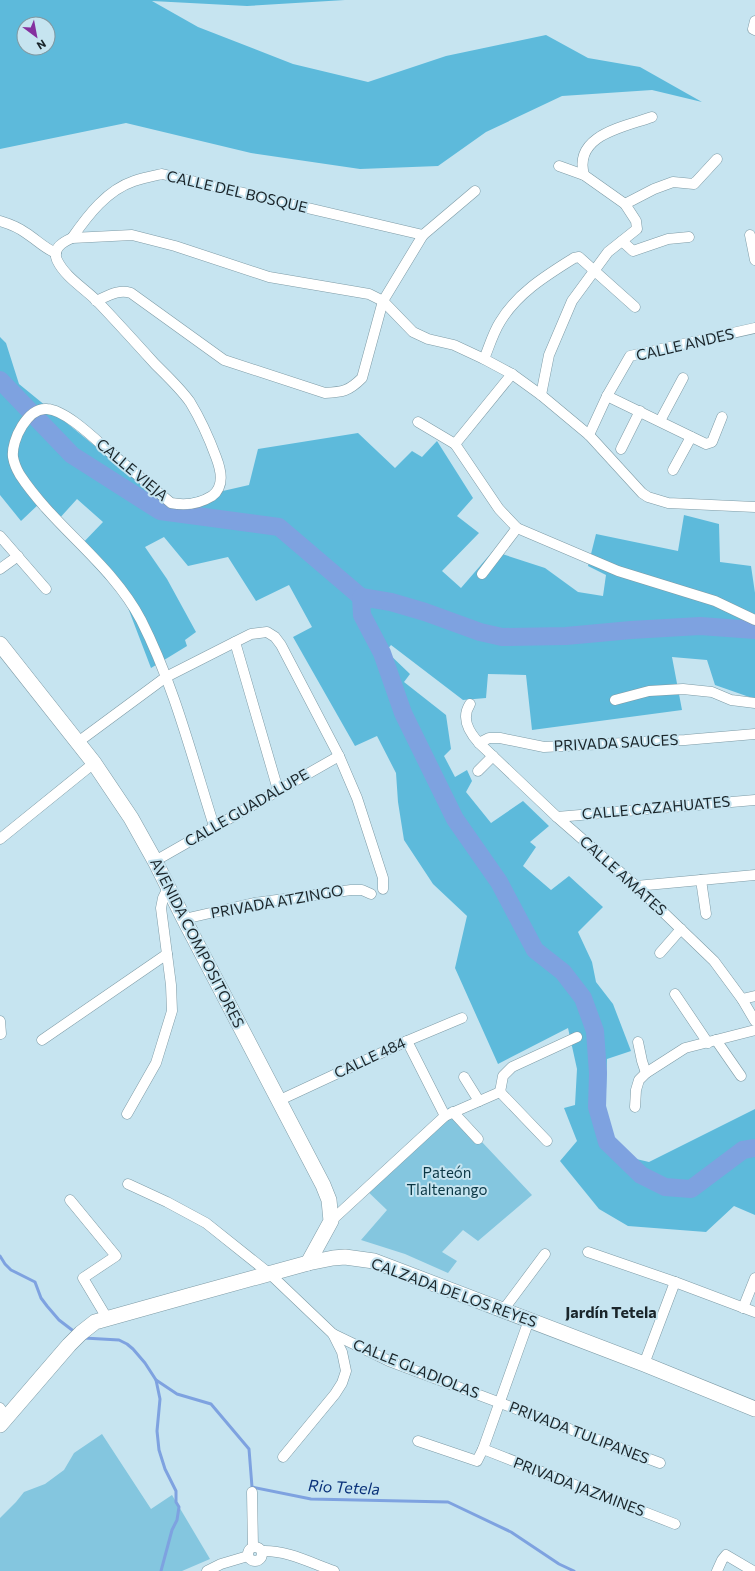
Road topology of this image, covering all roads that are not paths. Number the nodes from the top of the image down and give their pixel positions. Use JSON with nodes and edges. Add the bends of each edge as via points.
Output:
{"nodes":[{"id":1,"x":652,"y":117,"type":"dead end"},
{"id":2,"x":717,"y":159,"type":"dead end"},
{"id":3,"x":559,"y":166,"type":"dead end"},
{"id":4,"x":584,"y":175,"type":"junction"},
{"id":5,"x":475,"y":191,"type":"dead end"},
{"id":6,"x":626,"y":204,"type":"junction"},
{"id":7,"x":0,"y":222,"type":"edge"},
{"id":8,"x":423,"y":235,"type":"junction"},
{"id":9,"x":750,"y":235,"type":"dead end"},
{"id":10,"x":689,"y":237,"type":"dead end"},
{"id":11,"x":72,"y":238,"type":"junction"},
{"id":12,"x":622,"y":241,"type":"junction"},
{"id":13,"x":56,"y":253,"type":"junction"},
{"id":14,"x":755,"y":260,"type":"edge"},
{"id":15,"x":594,"y":271,"type":"junction"},
{"id":16,"x":96,"y":301,"type":"junction"},
{"id":17,"x":383,"y":301,"type":"junction"},
{"id":18,"x":635,"y":307,"type":"dead end"},
{"id":19,"x":755,"y":328,"type":"edge"},
{"id":20,"x":484,"y":359,"type":"junction"},
{"id":21,"x":512,"y":374,"type":"junction"},
{"id":22,"x":684,"y":378,"type":"dead end"},
{"id":23,"x":542,"y":395,"type":"junction"},
{"id":24,"x":607,"y":396,"type":"junction"},
{"id":25,"x":640,"y":411,"type":"junction"},
{"id":26,"x":722,"y":417,"type":"dead end"},
{"id":27,"x":660,"y":421,"type":"junction"},
{"id":28,"x":418,"y":422,"type":"dead end"},
{"id":29,"x":589,"y":434,"type":"junction"},
{"id":30,"x":691,"y":437,"type":"junction"},
{"id":31,"x":455,"y":444,"type":"junction"},
{"id":32,"x":621,"y":449,"type":"dead end"},
{"id":33,"x":673,"y":470,"type":"dead end"},
{"id":34,"x":755,"y":507,"type":"edge"},
{"id":35,"x":517,"y":528,"type":"junction"},
{"id":36,"x":0,"y":536,"type":"edge"},
{"id":37,"x":18,"y":556,"type":"junction"},
{"id":38,"x":0,"y":569,"type":"edge"},
{"id":39,"x":482,"y":574,"type":"dead end"},
{"id":40,"x":46,"y":589,"type":"dead end"},
{"id":41,"x":755,"y":620,"type":"edge"},
{"id":42,"x":235,"y":642,"type":"junction"},
{"id":43,"x":0,"y":644,"type":"edge"},
{"id":44,"x":166,"y":676,"type":"junction"},
{"id":45,"x":615,"y":700,"type":"dead end"},
{"id":46,"x":755,"y":703,"type":"edge"},
{"id":47,"x":470,"y":704,"type":"dead end"},
{"id":48,"x":755,"y":734,"type":"edge"},
{"id":49,"x":78,"y":742,"type":"junction"},
{"id":50,"x":479,"y":743,"type":"junction"},
{"id":51,"x":339,"y":756,"type":"junction"},
{"id":52,"x":493,"y":756,"type":"junction"},
{"id":53,"x":94,"y":763,"type":"junction"},
{"id":54,"x":478,"y":771,"type":"dead end"},
{"id":55,"x":278,"y":790,"type":"junction"},
{"id":56,"x":755,"y":800,"type":"edge"},
{"id":57,"x":557,"y":817,"type":"junction"},
{"id":58,"x":214,"y":826,"type":"junction"},
{"id":59,"x":0,"y":839,"type":"edge"},
{"id":60,"x":155,"y":861,"type":"junction"},
{"id":61,"x":755,"y":875,"type":"edge"},
{"id":62,"x":701,"y":880,"type":"junction"},
{"id":63,"x":636,"y":886,"type":"junction"},
{"id":64,"x":168,"y":888,"type":"junction"},
{"id":65,"x":383,"y":889,"type":"dead end"},
{"id":66,"x":371,"y":894,"type":"dead end"},
{"id":67,"x":706,"y":914,"type":"dead end"},
{"id":68,"x":184,"y":920,"type":"junction"},
{"id":69,"x":681,"y":929,"type":"junction"},
{"id":70,"x":660,"y":952,"type":"dead end"},
{"id":71,"x":167,"y":954,"type":"junction"},
{"id":72,"x":675,"y":994,"type":"dead end"},
{"id":73,"x":755,"y":996,"type":"edge"},
{"id":74,"x":742,"y":999,"type":"junction"},
{"id":75,"x":462,"y":1018,"type":"dead end"},
{"id":76,"x":755,"y":1020,"type":"edge"},
{"id":77,"x":0,"y":1021,"type":"edge"},
{"id":78,"x":755,"y":1030,"type":"edge"},
{"id":79,"x":1,"y":1034,"type":"dead end"},
{"id":80,"x":577,"y":1037,"type":"dead end"},
{"id":81,"x":42,"y":1040,"type":"dead end"},
{"id":82,"x":407,"y":1041,"type":"junction"},
{"id":83,"x":712,"y":1041,"type":"junction"},
{"id":84,"x":638,"y":1042,"type":"dead end"},
{"id":85,"x":646,"y":1073,"type":"junction"},
{"id":86,"x":741,"y":1076,"type":"dead end"},
{"id":87,"x":464,"y":1077,"type":"dead end"},
{"id":88,"x":500,"y":1092,"type":"junction"},
{"id":89,"x":280,"y":1100,"type":"junction"},
{"id":90,"x":479,"y":1101,"type":"junction"},
{"id":91,"x":635,"y":1107,"type":"dead end"},
{"id":92,"x":126,"y":1114,"type":"dead end"},
{"id":93,"x":449,"y":1114,"type":"junction"},
{"id":94,"x":478,"y":1139,"type":"dead end"},
{"id":95,"x":547,"y":1141,"type":"dead end"},
{"id":96,"x":128,"y":1184,"type":"dead end"},
{"id":97,"x":70,"y":1200,"type":"dead end"},
{"id":98,"x":332,"y":1222,"type":"junction"},
{"id":99,"x":323,"y":1236,"type":"junction"},
{"id":100,"x":588,"y":1252,"type":"dead end"},
{"id":101,"x":545,"y":1254,"type":"dead end"},
{"id":102,"x":345,"y":1257,"type":"junction"},
{"id":103,"x":308,"y":1263,"type":"junction"},
{"id":104,"x":267,"y":1272,"type":"junction"},
{"id":105,"x":755,"y":1278,"type":"edge"},
{"id":106,"x":675,"y":1282,"type":"junction"},
{"id":107,"x":743,"y":1308,"type":"junction"},
{"id":108,"x":504,"y":1310,"type":"junction"},
{"id":109,"x":755,"y":1312,"type":"edge"},
{"id":110,"x":101,"y":1320,"type":"junction"},
{"id":111,"x":529,"y":1320,"type":"junction"},
{"id":112,"x":333,"y":1334,"type":"junction"},
{"id":113,"x":644,"y":1364,"type":"junction"},
{"id":114,"x":499,"y":1402,"type":"junction"},
{"id":115,"x":755,"y":1409,"type":"edge"},
{"id":116,"x":2,"y":1417,"type":"edge"},
{"id":117,"x":418,"y":1441,"type":"dead end"},
{"id":118,"x":483,"y":1449,"type":"junction"},
{"id":119,"x":283,"y":1457,"type":"dead end"},
{"id":120,"x":660,"y":1463,"type":"dead end"},
{"id":121,"x":252,"y":1492,"type":"dead end"},
{"id":122,"x":675,"y":1524,"type":"dead end"},
{"id":123,"x":257,"y":1549,"type":"junction"},
{"id":124,"x":248,"y":1556,"type":"junction"},
{"id":125,"x":258,"y":1560,"type":"junction"},
{"id":126,"x":207,"y":1571,"type":"edge"},
{"id":127,"x":260,"y":1571,"type":"edge"},
{"id":128,"x":334,"y":1571,"type":"edge"},
{"id":129,"x":717,"y":1571,"type":"edge"},
{"id":130,"x":753,"y":1571,"type":"edge"}],
"edges":[{"from":1,"to":4,"type":"street","via":[[597,137],[585,150],[582,166]]},
{"from":2,"to":6,"type":"street","via":[[694,184],[673,182]]},
{"from":3,"to":4,"type":"street"},
{"from":4,"to":6,"type":"street"},
{"from":5,"to":8,"type":"street"},
{"from":6,"to":12,"type":"street","via":[[636,221],[637,229]]},
{"from":7,"to":13,"type":"street","via":[[12,225],[44,248]]},
{"from":8,"to":11,"type":"street","name":"CALLE DEL BOSQUE","via":[[162,174],[133,181],[112,192],[88,215]]},
{"from":8,"to":17,"type":"street"},
{"from":9,"to":14,"type":"street"},
{"from":10,"to":12,"type":"street","via":[[668,238],[633,251]]},
{"from":11,"to":13,"type":"street","via":[[60,244]]},
{"from":11,"to":17,"type":"street","via":[[132,235],[175,246],[269,277],[365,293]]},
{"from":12,"to":15,"type":"street","via":[[608,252]]},
{"from":13,"to":16,"type":"street","name":"CALLE VIEJA","via":[[66,273]]},
{"from":15,"to":18,"type":"street"},
{"from":15,"to":20,"type":"street","via":[[576,257],[542,278],[510,307],[499,324]]},
{"from":15,"to":23,"type":"street","via":[[572,301],[549,355]]},
{"from":16,"to":17,"type":"street","via":[[116,292],[131,293],[224,360],[325,393],[353,388],[362,378]]},
{"from":16,"to":44,"type":"street","name":"CALLE VIEJA","via":[[189,401],[207,432],[220,467],[218,489],[212,496],[198,503],[171,503],[74,422],[48,408],[38,410],[24,422],[14,443],[13,458],[20,474],[39,501],[118,585],[140,620]]},
{"from":17,"to":20,"type":"street","via":[[413,332],[454,344]]},
{"from":19,"to":24,"type":"street","name":"CALLE ANDES","via":[[633,355],[628,359]]},
{"from":20,"to":21,"type":"street"},
{"from":21,"to":23,"type":"street"},
{"from":21,"to":31,"type":"street"},
{"from":22,"to":27,"type":"street"},
{"from":23,"to":29,"type":"street"},
{"from":24,"to":25,"type":"street"},
{"from":24,"to":29,"type":"street","name":"CALLE ANDES"},
{"from":25,"to":27,"type":"street"},
{"from":25,"to":32,"type":"street"},
{"from":26,"to":30,"type":"street","via":[[709,444]]},
{"from":27,"to":30,"type":"street"},
{"from":28,"to":31,"type":"street"},
{"from":29,"to":34,"type":"street","via":[[648,497],[668,504]]},
{"from":30,"to":33,"type":"street"},
{"from":31,"to":35,"type":"street","via":[[499,509]]},
{"from":35,"to":39,"type":"street"},
{"from":35,"to":41,"type":"street","via":[[618,571],[715,601]]},
{"from":36,"to":37,"type":"street"},
{"from":37,"to":38,"type":"street"},
{"from":37,"to":40,"type":"street"},
{"from":42,"to":44,"type":"street"},
{"from":42,"to":51,"type":"street","via":[[260,632],[267,632],[275,637]]},
{"from":42,"to":55,"type":"street"},
{"from":43,"to":49,"type":"street","name":"AVENIDA COMPOSITORES"},
{"from":44,"to":49,"type":"street"},
{"from":44,"to":58,"type":"street","name":"CALLE VIEJA"},
{"from":45,"to":46,"type":"street","via":[[649,691],[682,689],[712,692],[731,700]]},
{"from":47,"to":50,"type":"street","name":"CALLE AMATES","via":[[466,711],[466,724]]},
{"from":48,"to":50,"type":"street","name":"PRIVADA SAUCES","via":[[544,747],[500,738],[489,738]]},
{"from":49,"to":53,"type":"street","name":"AVENIDA COMPOSITORES"},
{"from":50,"to":52,"type":"street","name":"CALLE AMATES"},
{"from":51,"to":55,"type":"street","name":"CALLE GUADALUPE"},
{"from":51,"to":65,"type":"street","via":[[357,798],[383,878]]},
{"from":52,"to":54,"type":"street"},
{"from":52,"to":57,"type":"street","name":"CALLE AMATES"},
{"from":53,"to":59,"type":"street"},
{"from":53,"to":60,"type":"street","name":"AVENIDA COMPOSITORES","via":[[131,818]]},
{"from":55,"to":58,"type":"street","name":"CALLE GUADALUPE"},
{"from":56,"to":57,"type":"street","name":"CALLE CAZAHUATES"},
{"from":57,"to":63,"type":"street","name":"CALLE AMATES"},
{"from":58,"to":60,"type":"street","name":"CALLE GUADALUPE"},
{"from":60,"to":64,"type":"street","name":"AVENIDA COMPOSITORES"},
{"from":61,"to":62,"type":"street"},
{"from":62,"to":63,"type":"street"},
{"from":62,"to":67,"type":"street"},
{"from":63,"to":69,"type":"street","name":"CALLE AMATES"},
{"from":64,"to":68,"type":"street","name":"AVENIDA COMPOSITORES"},
{"from":64,"to":71,"type":"street","via":[[161,908]]},
{"from":66,"to":68,"type":"street","name":"PRIVADA ATZINGO","via":[[362,890],[351,890],[261,902]]},
{"from":68,"to":89,"type":"street","name":"AVENIDA COMPOSITORES"},
{"from":69,"to":70,"type":"street"},
{"from":69,"to":74,"type":"street","name":"CALLE AMATES","via":[[714,961]]},
{"from":71,"to":81,"type":"street"},
{"from":71,"to":92,"type":"street","via":[[172,1011],[156,1063]]},
{"from":72,"to":83,"type":"street"},
{"from":73,"to":74,"type":"street"},
{"from":74,"to":76,"type":"street","name":"CALLE AMATES"},
{"from":75,"to":82,"type":"street","name":"CALLE 484"},
{"from":77,"to":79,"type":"street"},
{"from":78,"to":83,"type":"street"},
{"from":80,"to":88,"type":"street","via":[[512,1067],[503,1076]]},
{"from":82,"to":89,"type":"street","name":"CALLE 484"},
{"from":82,"to":93,"type":"street"},
{"from":83,"to":85,"type":"street","via":[[685,1048]]},
{"from":83,"to":86,"type":"street"},
{"from":84,"to":85,"type":"street"},
{"from":85,"to":91,"type":"street","via":[[639,1080]]},
{"from":87,"to":90,"type":"street"},
{"from":88,"to":90,"type":"street"},
{"from":88,"to":95,"type":"street"},
{"from":89,"to":98,"type":"street","name":"AVENIDA COMPOSITORES","via":[[323,1185],[329,1200]]},
{"from":90,"to":93,"type":"street"},
{"from":93,"to":94,"type":"street"},
{"from":93,"to":98,"type":"street"},
{"from":96,"to":104,"type":"street","via":[[206,1223]]},
{"from":97,"to":110,"type":"street","via":[[116,1256],[83,1278]]},
{"from":98,"to":99,"type":"street"},
{"from":99,"to":102,"type":"street","via":[[331,1251]]},
{"from":99,"to":103,"type":"street"},
{"from":100,"to":106,"type":"street"},
{"from":101,"to":108,"type":"street"},
{"from":102,"to":103,"type":"street","name":"CALZADA DE LOS REYES"},
{"from":102,"to":108,"type":"street","name":"CALZADA DE LOS REYES","via":[[374,1261]]},
{"from":103,"to":104,"type":"street","name":"CALZADA DE LOS REYES"},
{"from":104,"to":110,"type":"street","name":"CALZADA DE LOS REYES"},
{"from":104,"to":112,"type":"street"},
{"from":105,"to":107,"type":"street"},
{"from":106,"to":107,"type":"street"},
{"from":106,"to":113,"type":"street"},
{"from":107,"to":109,"type":"street"},
{"from":108,"to":111,"type":"street","name":"CALZADA DE LOS REYES"},
{"from":110,"to":116,"type":"street","name":"CALZADA DE LOS REYES","via":[[81,1332]]},
{"from":111,"to":113,"type":"street","name":"CALZADA DE LOS REYES"},
{"from":111,"to":114,"type":"street"},
{"from":112,"to":114,"type":"street","name":"CALLE GLADIOLAS","via":[[389,1361]]},
{"from":112,"to":119,"type":"street","via":[[345,1360],[346,1371],[342,1383]]},
{"from":113,"to":115,"type":"street","name":"CALZADA DE LOS REYES"},
{"from":114,"to":118,"type":"street"},
{"from":114,"to":120,"type":"street","name":"PRIVADA TULIPANES"},
{"from":117,"to":118,"type":"street","via":[[477,1461]]},
{"from":118,"to":122,"type":"street","name":"PRIVADA JAZMINES"},
{"from":121,"to":123,"type":"street"},
{"from":123,"to":124,"type":"street","via":[[248,1550]]},
{"from":123,"to":125,"type":"street","via":[[262,1557]]},
{"from":123,"to":128,"type":"street","via":[[274,1550]]},
{"from":124,"to":125,"type":"street","via":[[252,1560]]},
{"from":124,"to":126,"type":"street"},
{"from":125,"to":127,"type":"street"},
{"from":129,"to":130,"type":"street","via":[[726,1555]]}]}
